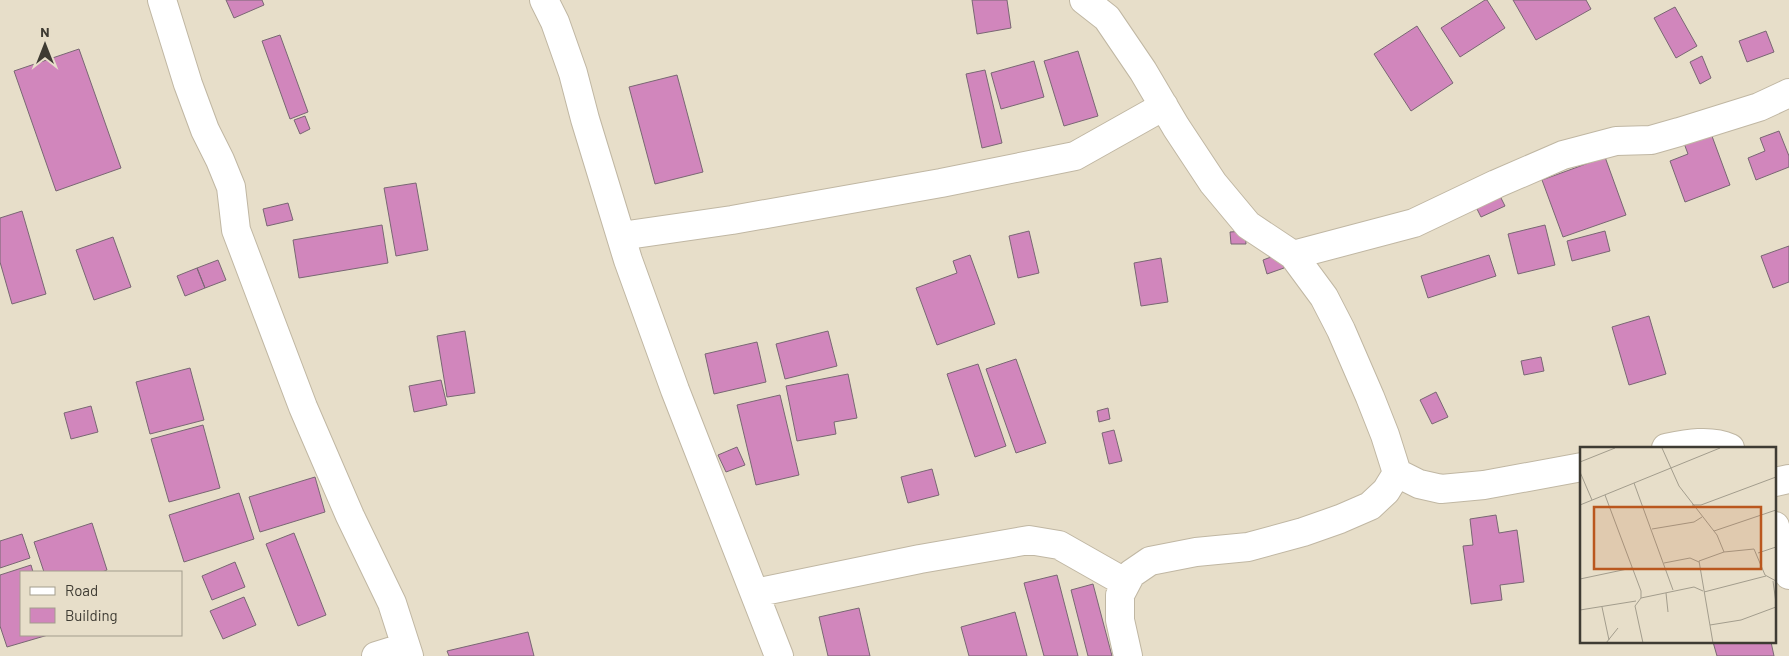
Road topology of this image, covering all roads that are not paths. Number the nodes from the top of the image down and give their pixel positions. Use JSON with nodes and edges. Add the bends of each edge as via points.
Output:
{"nodes":[{"id":1,"x":162,"y":0,"type":"edge"},
{"id":2,"x":544,"y":0,"type":"edge"},
{"id":3,"x":1084,"y":0,"type":"edge"},
{"id":4,"x":1789,"y":93,"type":"edge"},
{"id":5,"x":1164,"y":106,"type":"junction"},
{"id":6,"x":621,"y":236,"type":"junction"},
{"id":7,"x":1293,"y":255,"type":"junction"},
{"id":8,"x":1673,"y":447,"type":"edge"},
{"id":9,"x":1728,"y":447,"type":"edge"},
{"id":10,"x":1580,"y":467,"type":"edge"},
{"id":11,"x":1396,"y":473,"type":"junction"},
{"id":12,"x":1789,"y":479,"type":"edge"},
{"id":13,"x":1776,"y":482,"type":"edge"},
{"id":14,"x":1776,"y":530,"type":"edge"},
{"id":15,"x":1789,"y":575,"type":"edge"},
{"id":16,"x":1126,"y":583,"type":"junction"},
{"id":17,"x":755,"y":593,"type":"junction"},
{"id":18,"x":407,"y":652,"type":"edge"},
{"id":19,"x":376,"y":656,"type":"edge"},
{"id":20,"x":779,"y":656,"type":"edge"},
{"id":21,"x":1128,"y":656,"type":"edge"}],
"edges":[{"from":1,"to":18,"type":"street","via":[[188,84],[231,187],[236,230],[303,407],[392,603]]},
{"from":2,"to":6,"type":"street","via":[[573,73]]},
{"from":3,"to":5,"type":"street","via":[[1107,18]]},
{"from":4,"to":7,"type":"street","via":[[1759,107],[1651,140],[1616,141],[1562,155],[1414,223]]},
{"from":5,"to":6,"type":"street","via":[[1075,156],[732,220]]},
{"from":5,"to":7,"type":"street","via":[[1213,183],[1248,225]]},
{"from":6,"to":17,"type":"street","via":[[675,390]]},
{"from":7,"to":11,"type":"street","via":[[1324,297],[1341,330],[1385,435]]},
{"from":8,"to":9,"type":"street","via":[[1702,443]]},
{"from":10,"to":11,"type":"street","via":[[1484,485],[1441,489],[1419,484]]},
{"from":11,"to":16,"type":"street","via":[[1386,491],[1370,506],[1340,519],[1248,547],[1150,561],[1131,574]]},
{"from":12,"to":13,"type":"street"},
{"from":14,"to":15,"type":"street"},
{"from":16,"to":17,"type":"street","via":[[1059,545],[1029,540]]},
{"from":16,"to":21,"type":"street","via":[[1120,595],[1120,620]]},
{"from":17,"to":20,"type":"street"},
{"from":18,"to":19,"type":"street"}]}
